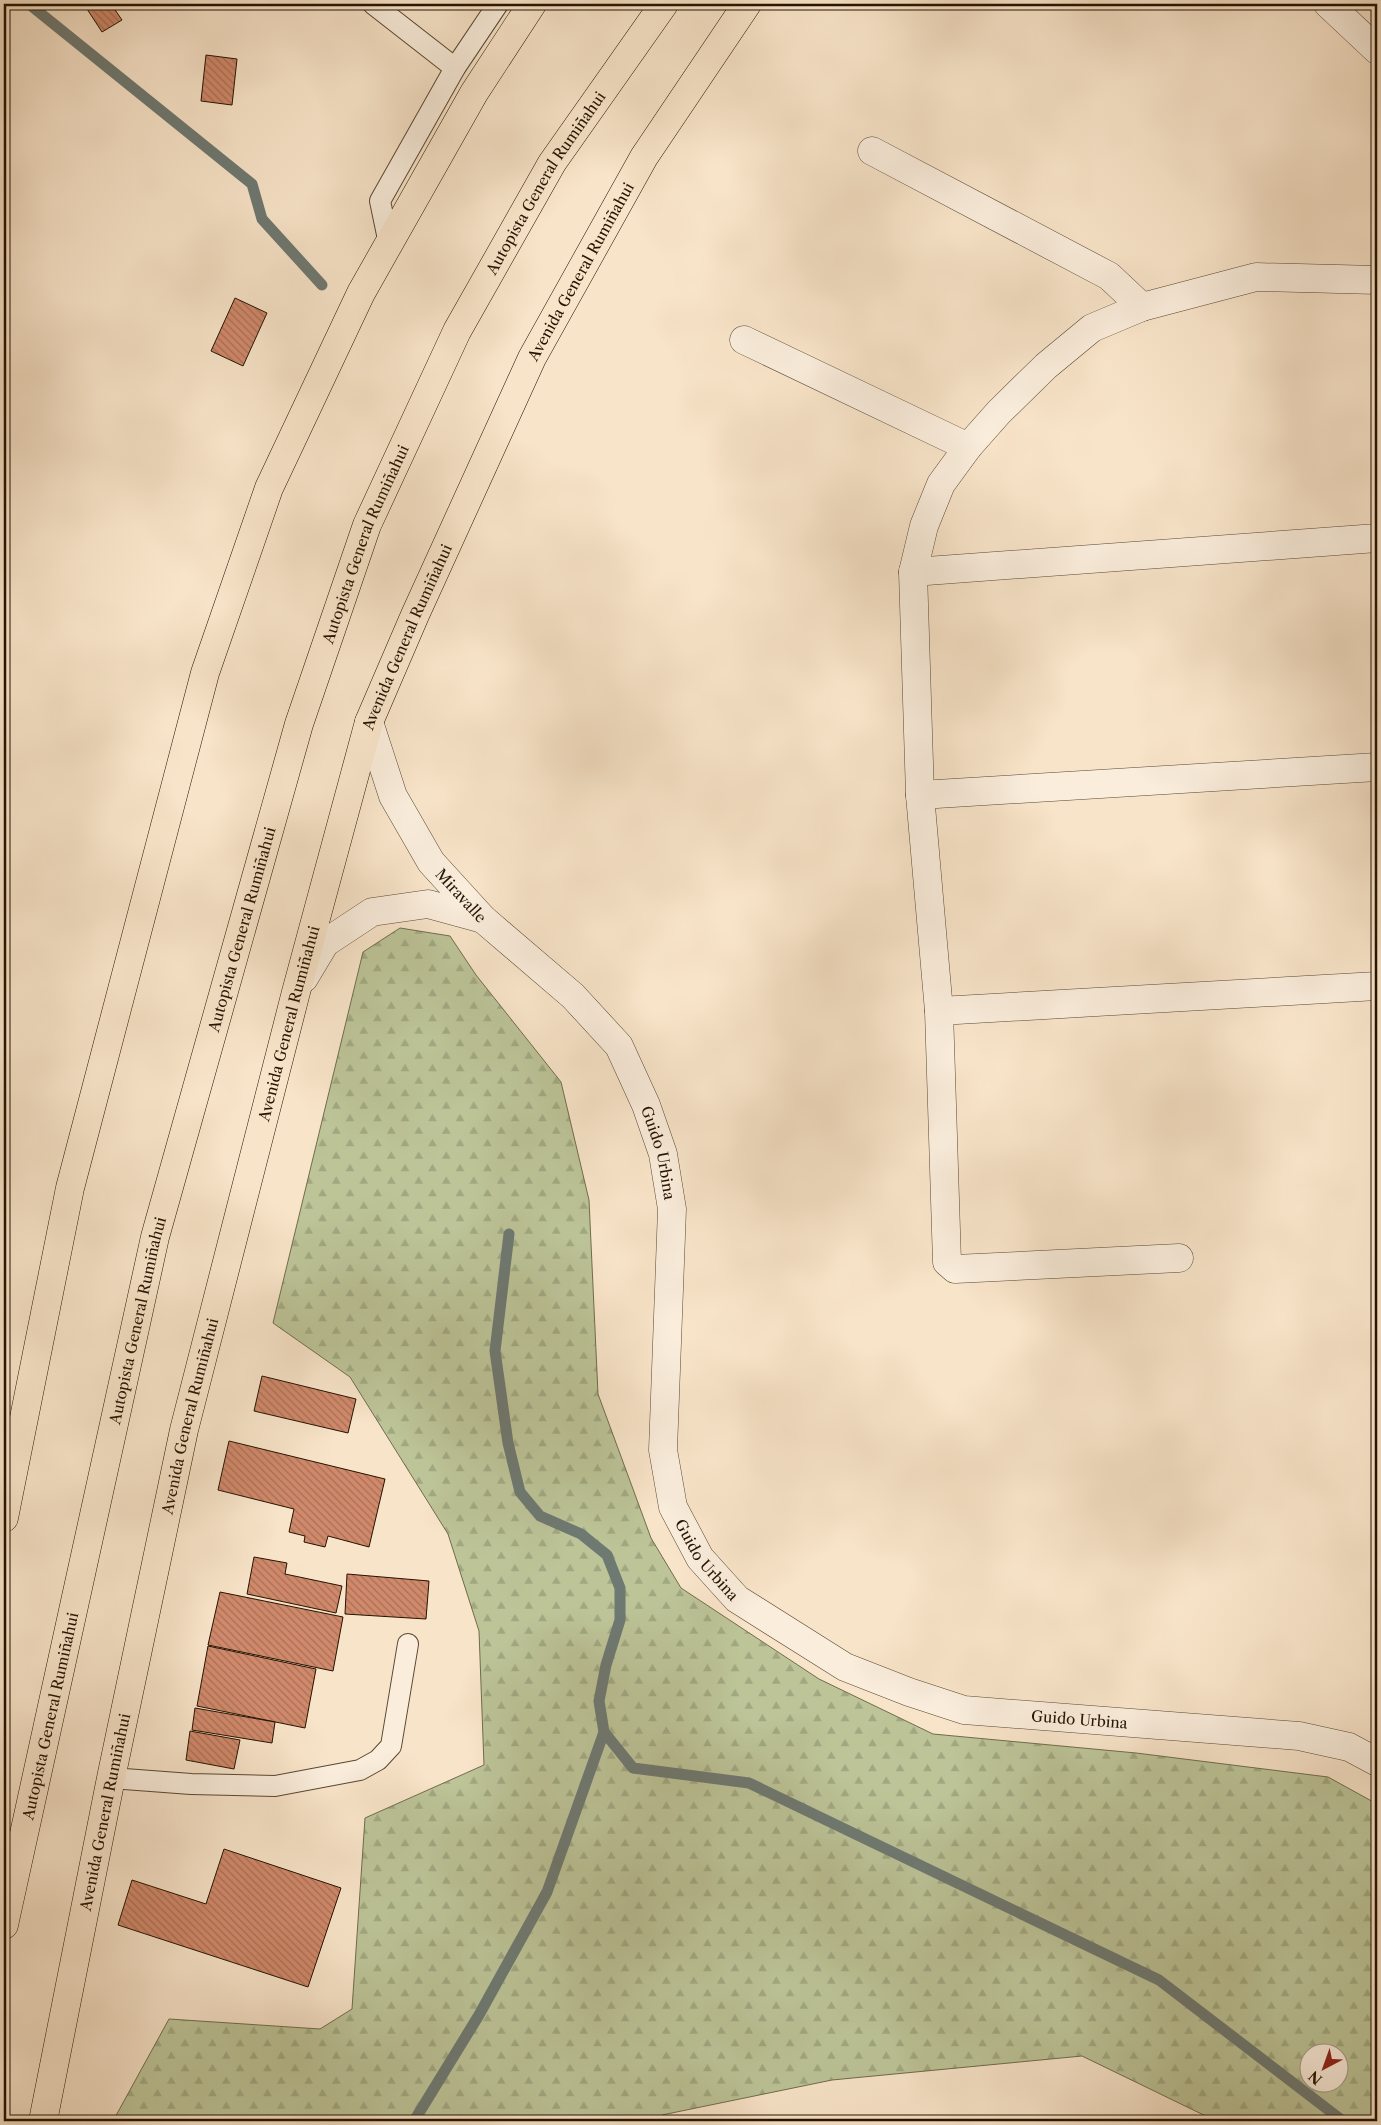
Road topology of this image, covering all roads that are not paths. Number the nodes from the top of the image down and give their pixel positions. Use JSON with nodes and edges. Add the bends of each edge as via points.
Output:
{"nodes":[{"id":1,"x":373,"y":4,"type":"edge"},
{"id":2,"x":498,"y":4,"type":"edge"},
{"id":3,"x":532,"y":4,"type":"edge"},
{"id":4,"x":664,"y":4,"type":"edge"},
{"id":5,"x":747,"y":4,"type":"edge"},
{"id":6,"x":1328,"y":4,"type":"edge"},
{"id":7,"x":1377,"y":50,"type":"edge"},
{"id":8,"x":455,"y":68,"type":"junction"},
{"id":9,"x":872,"y":151,"type":"dead end"},
{"id":10,"x":389,"y":244,"type":"junction"},
{"id":11,"x":1377,"y":280,"type":"edge"},
{"id":12,"x":1142,"y":307,"type":"junction"},
{"id":13,"x":744,"y":340,"type":"dead end"},
{"id":14,"x":968,"y":447,"type":"junction"},
{"id":15,"x":1377,"y":538,"type":"edge"},
{"id":16,"x":913,"y":572,"type":"junction"},
{"id":17,"x":369,"y":722,"type":"junction"},
{"id":18,"x":1377,"y":767,"type":"edge"},
{"id":19,"x":920,"y":794,"type":"junction"},
{"id":20,"x":483,"y":919,"type":"junction"},
{"id":21,"x":1377,"y":986,"type":"edge"},
{"id":22,"x":296,"y":992,"type":"junction"},
{"id":23,"x":938,"y":1011,"type":"junction"},
{"id":24,"x":1179,"y":1258,"type":"dead end"},
{"id":25,"x":4,"y":1518,"type":"edge"},
{"id":26,"x":408,"y":1644,"type":"dead end"},
{"id":27,"x":1377,"y":1762,"type":"edge"},
{"id":28,"x":111,"y":1778,"type":"junction"},
{"id":29,"x":4,"y":1925,"type":"edge"},
{"id":30,"x":43,"y":2121,"type":"edge"}],
"edges":[{"from":1,"to":8,"type":"lane"},
{"from":2,"to":8,"type":"lane"},
{"from":3,"to":10,"type":"main road","via":[[474,93]]},
{"from":4,"to":29,"type":"main road","name":"Autopista General Rumiñahui","via":[[552,163],[457,331],[367,525],[302,715],[155,1237]]},
{"from":5,"to":17,"type":"main road","name":"Avenida General Rumiñahui","via":[[644,156],[532,358]]},
{"from":6,"to":7,"type":"street"},
{"from":8,"to":10,"type":"lane","via":[[380,201]]},
{"from":9,"to":12,"type":"street","via":[[1109,276]]},
{"from":10,"to":25,"type":"main road","via":[[360,293],[269,488],[205,673],[70,1188]]},
{"from":11,"to":12,"type":"street","via":[[1256,276]]},
{"from":12,"to":14,"type":"street","via":[[1092,328],[1046,366]]},
{"from":13,"to":14,"type":"street"},
{"from":14,"to":16,"type":"street","via":[[941,484],[924,526]]},
{"from":15,"to":16,"type":"street"},
{"from":16,"to":19,"type":"street"},
{"from":17,"to":20,"type":"street","name":"Miravalle","via":[[393,796],[431,862]]},
{"from":17,"to":22,"type":"main road","name":"Avenida General Rumiñahui"},
{"from":18,"to":19,"type":"street"},
{"from":19,"to":23,"type":"street"},
{"from":20,"to":22,"type":"street","name":"Miravalle","via":[[428,904],[372,912],[325,943]]},
{"from":20,"to":27,"type":"street","name":"Guido Urbina","via":[[573,996],[619,1046],[646,1105],[663,1154],[672,1209],[663,1450],[673,1507],[700,1558],[737,1599],[845,1666],[964,1710],[1299,1736],[1348,1747]]},
{"from":21,"to":23,"type":"street"},
{"from":22,"to":28,"type":"main road","name":"Avenida General Rumiñahui","via":[[184,1430]]},
{"from":23,"to":24,"type":"street","via":[[947,1262],[950,1266],[955,1269]]},
{"from":26,"to":28,"type":"lane","via":[[391,1746],[378,1760],[360,1770],[275,1786]]},
{"from":28,"to":30,"type":"main road","name":"Avenida General Rumiñahui"}]}
